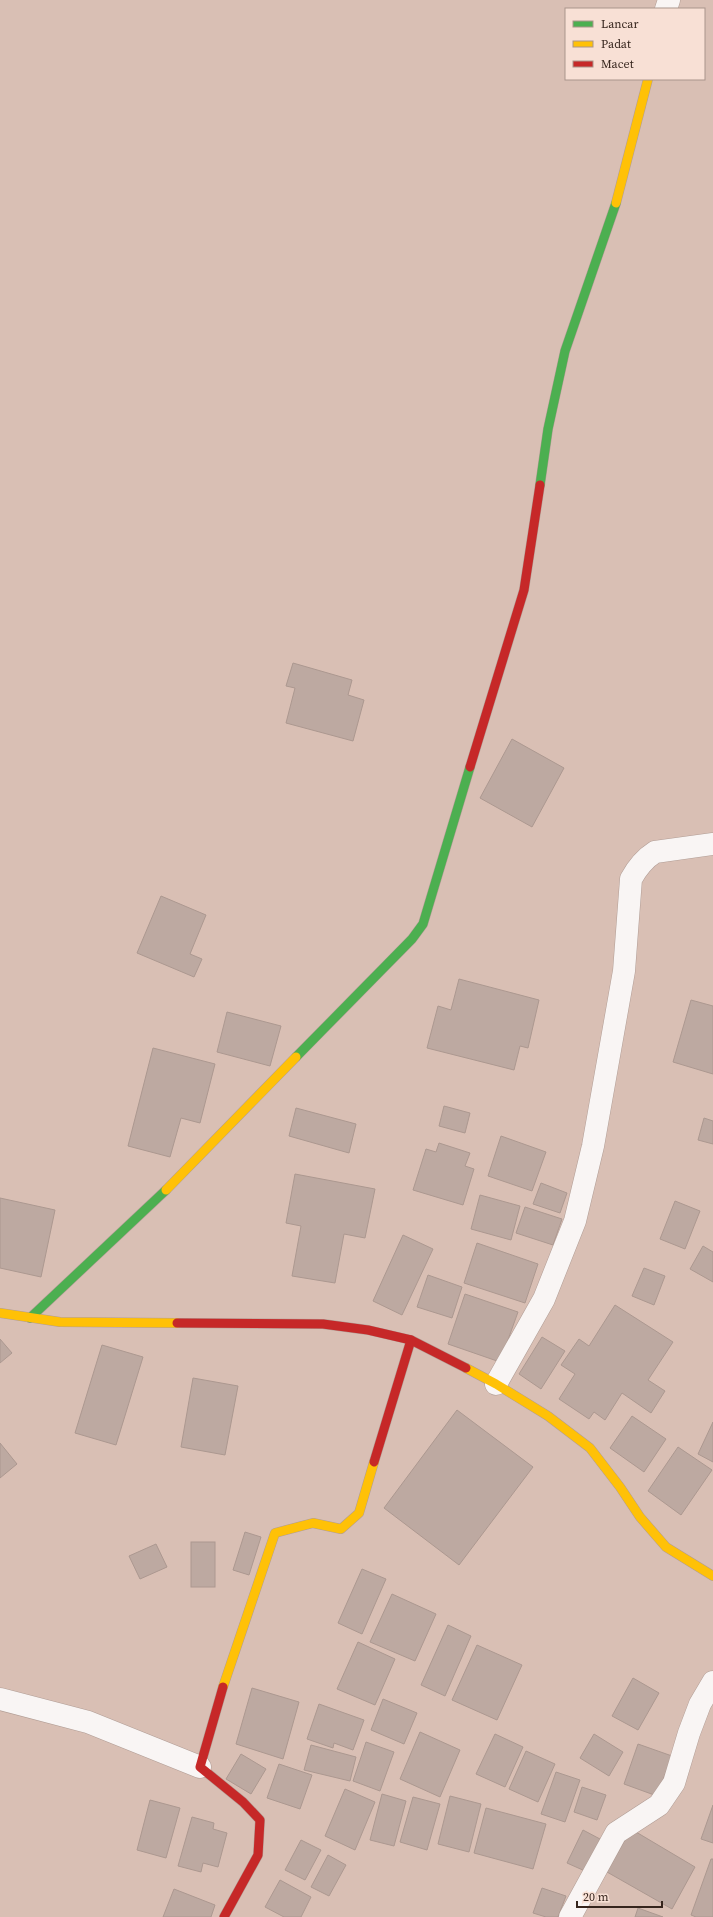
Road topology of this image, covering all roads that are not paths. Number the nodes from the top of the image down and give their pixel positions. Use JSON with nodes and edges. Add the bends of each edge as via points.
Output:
{"nodes":[{"id":1,"x":648,"y":80,"type":"edge"},
{"id":2,"x":713,"y":844,"type":"edge"},
{"id":3,"x":0,"y":1313,"type":"edge"},
{"id":4,"x":30,"y":1318,"type":"junction"},
{"id":5,"x":411,"y":1340,"type":"junction"},
{"id":6,"x":496,"y":1384,"type":"junction"},
{"id":7,"x":713,"y":1576,"type":"edge"},
{"id":8,"x":713,"y":1682,"type":"edge"},
{"id":9,"x":0,"y":1699,"type":"edge"},
{"id":10,"x":200,"y":1767,"type":"junction"},
{"id":11,"x":224,"y":1917,"type":"edge"},
{"id":12,"x":570,"y":1917,"type":"edge"}],
"edges":[{"from":1,"to":4,"type":"street","via":[[616,204],[565,351],[548,429],[524,590],[423,924],[412,939],[146,1210]]},
{"from":2,"to":6,"type":"street","via":[[655,852],[642,863],[631,879],[624,971],[593,1146],[575,1221],[544,1299]]},
{"from":3,"to":4,"type":"street"},
{"from":4,"to":5,"type":"street","via":[[60,1322],[323,1324],[368,1330]]},
{"from":5,"to":6,"type":"street"},
{"from":5,"to":10,"type":"street","via":[[359,1513],[341,1529],[313,1523],[275,1533],[229,1664]]},
{"from":6,"to":7,"type":"street","via":[[548,1416],[590,1448],[640,1517],[666,1547]]},
{"from":8,"to":12,"type":"street","via":[[700,1704],[674,1783],[659,1805],[616,1833]]},
{"from":9,"to":10,"type":"street","via":[[88,1722]]},
{"from":10,"to":11,"type":"street","via":[[243,1802],[260,1820],[258,1854]]}]}
